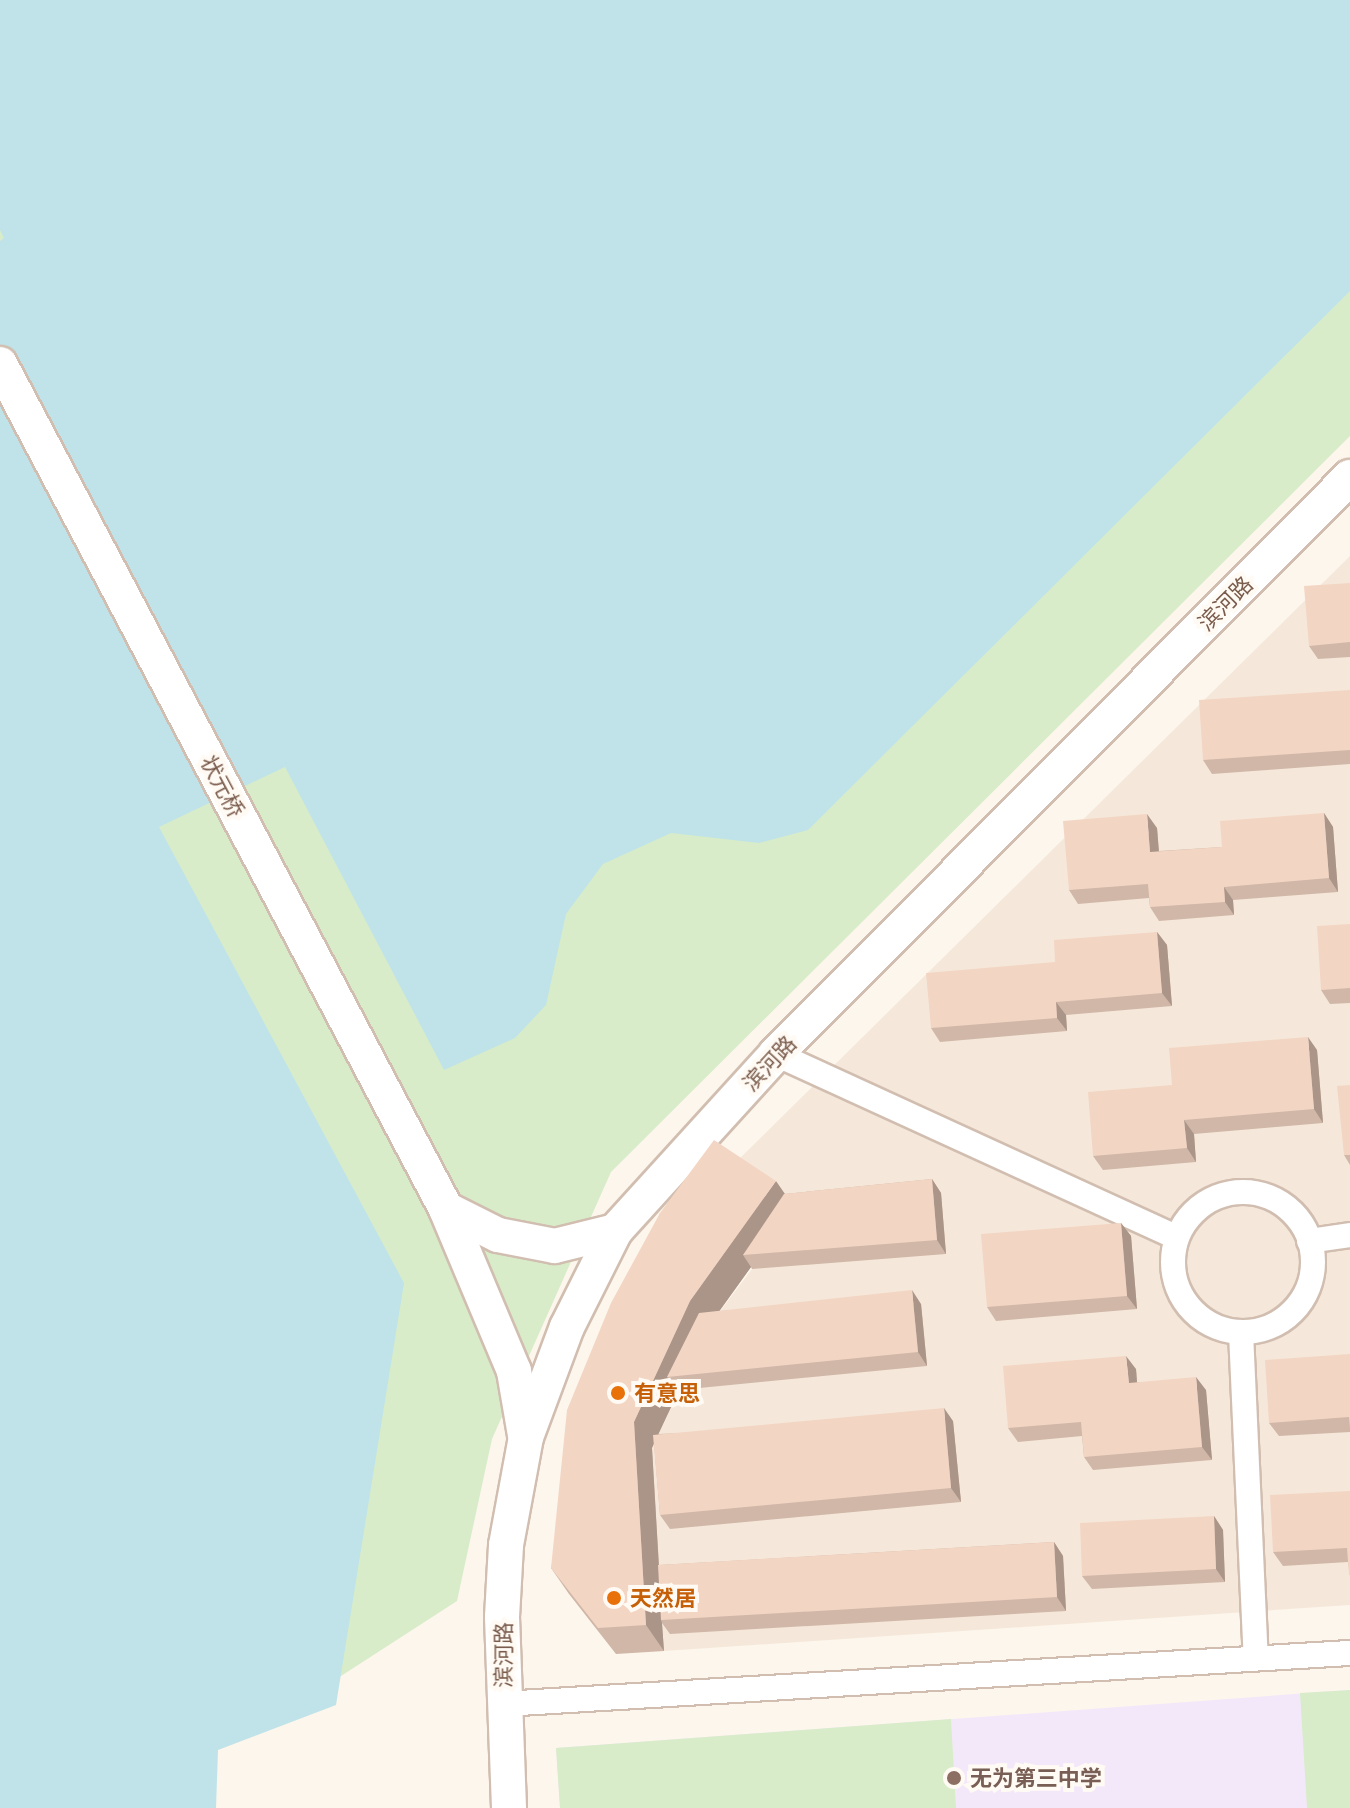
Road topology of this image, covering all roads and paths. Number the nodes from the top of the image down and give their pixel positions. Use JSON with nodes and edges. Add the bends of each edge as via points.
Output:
{"nodes":[{"id":1,"x":0,"y":364,"type":"edge"},
{"id":2,"x":1350,"y":477,"type":"edge"},
{"id":3,"x":776,"y":1054,"type":"junction"},
{"id":4,"x":446,"y":1209,"type":"junction"},
{"id":5,"x":615,"y":1231,"type":"junction"},
{"id":6,"x":1350,"y":1235,"type":"edge"},
{"id":7,"x":1176,"y":1237,"type":"junction"},
{"id":8,"x":1309,"y":1241,"type":"junction"},
{"id":9,"x":1241,"y":1333,"type":"junction"},
{"id":10,"x":526,"y":1437,"type":"junction"},
{"id":11,"x":1350,"y":1653,"type":"edge"},
{"id":12,"x":1256,"y":1658,"type":"junction"},
{"id":13,"x":503,"y":1704,"type":"junction"},
{"id":14,"x":509,"y":1808,"type":"edge"}],
"edges":[{"from":1,"to":4,"type":"street","name":"状元桥"},
{"from":2,"to":3,"type":"street","name":"滨河路"},
{"from":3,"to":5,"type":"street","name":"滨河路"},
{"from":3,"to":7,"type":"street"},
{"from":4,"to":5,"type":"street","via":[[498,1235],[555,1246]]},
{"from":4,"to":10,"type":"street","name":"状元桥","via":[[514,1371]]},
{"from":5,"to":10,"type":"street","name":"滨河路","via":[[567,1327]]},
{"from":6,"to":8,"type":"street"},
{"from":7,"to":8,"type":"street","via":[[1204,1203],[1247,1192],[1290,1209]]},
{"from":7,"to":9,"type":"street","via":[[1173,1271],[1184,1302],[1210,1324]]},
{"from":8,"to":9,"type":"street","via":[[1312,1276],[1304,1299],[1287,1317]]},
{"from":9,"to":12,"type":"street"},
{"from":10,"to":13,"type":"street","name":"滨河路","via":[[506,1545]]},
{"from":11,"to":12,"type":"street"},
{"from":12,"to":13,"type":"street"},
{"from":13,"to":14,"type":"street","name":"滨河路"}]}
